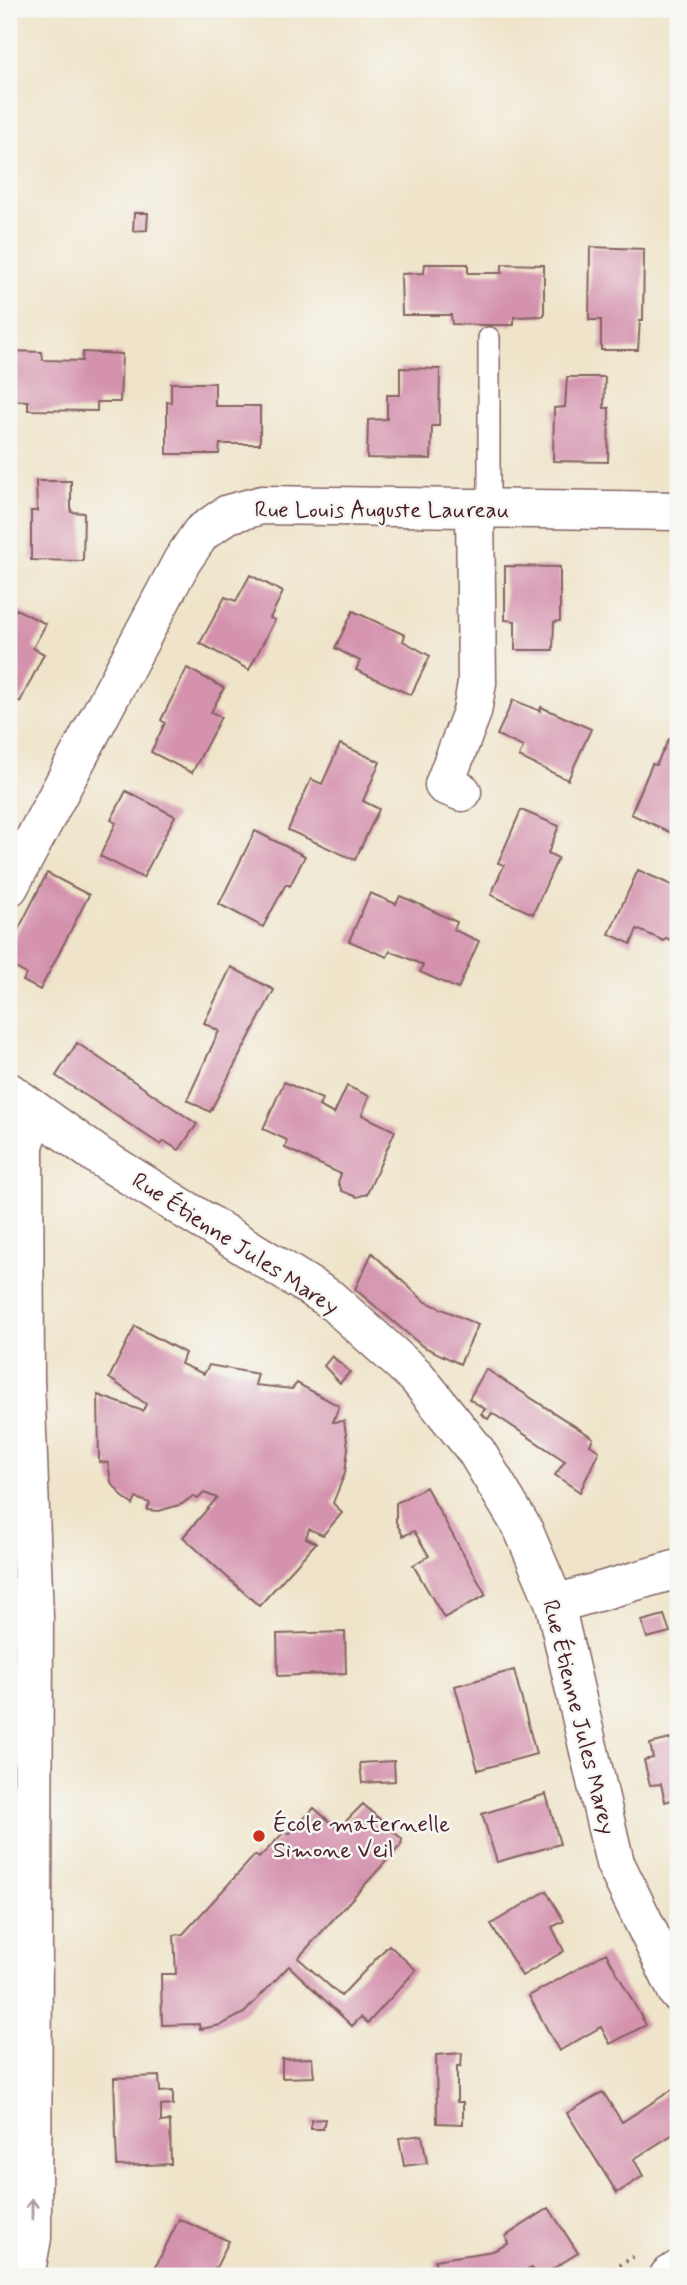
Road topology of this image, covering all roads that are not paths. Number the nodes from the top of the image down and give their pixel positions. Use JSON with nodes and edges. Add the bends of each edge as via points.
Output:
{"nodes":[{"id":1,"x":489,"y":338,"type":"dead end"},
{"id":2,"x":482,"y":508,"type":"junction"},
{"id":3,"x":678,"y":511,"type":"edge"},
{"id":4,"x":462,"y":792,"type":"dead end"},
{"id":5,"x":9,"y":887,"type":"edge"},
{"id":6,"x":22,"y":1102,"type":"edge"},
{"id":7,"x":678,"y":1569,"type":"edge"},
{"id":8,"x":555,"y":1604,"type":"junction"},
{"id":9,"x":21,"y":1612,"type":"edge"},
{"id":10,"x":678,"y":1993,"type":"edge"},
{"id":11,"x":21,"y":2034,"type":"edge"},
{"id":12,"x":678,"y":2270,"type":"edge"},
{"id":13,"x":25,"y":2276,"type":"edge"},
{"id":14,"x":669,"y":2276,"type":"edge"}],
"edges":[{"from":1,"to":2,"type":"lane"},
{"from":2,"to":3,"type":"street","name":"Rue Louis Auguste Laureau"},
{"from":2,"to":4,"type":"street","via":[[477,683],[472,712],[444,785]]},
{"from":2,"to":5,"type":"street","name":"Rue Louis Auguste Laureau","via":[[262,505],[228,514],[201,533]]},
{"from":6,"to":8,"type":"street","name":"Rue Étienne Jules Marey","via":[[100,1157],[330,1299],[416,1376],[476,1451],[523,1529]]},
{"from":6,"to":9,"type":"street","via":[[25,1379]]},
{"from":7,"to":8,"type":"street"},
{"from":8,"to":10,"type":"street","name":"Rue Étienne Jules Marey","via":[[615,1863]]},
{"from":9,"to":11,"type":"street"},
{"from":13,"to":11,"type":"street","one_way":true,"via":[[32,2238]]},
{"from":12,"to":14,"type":"street"}]}
